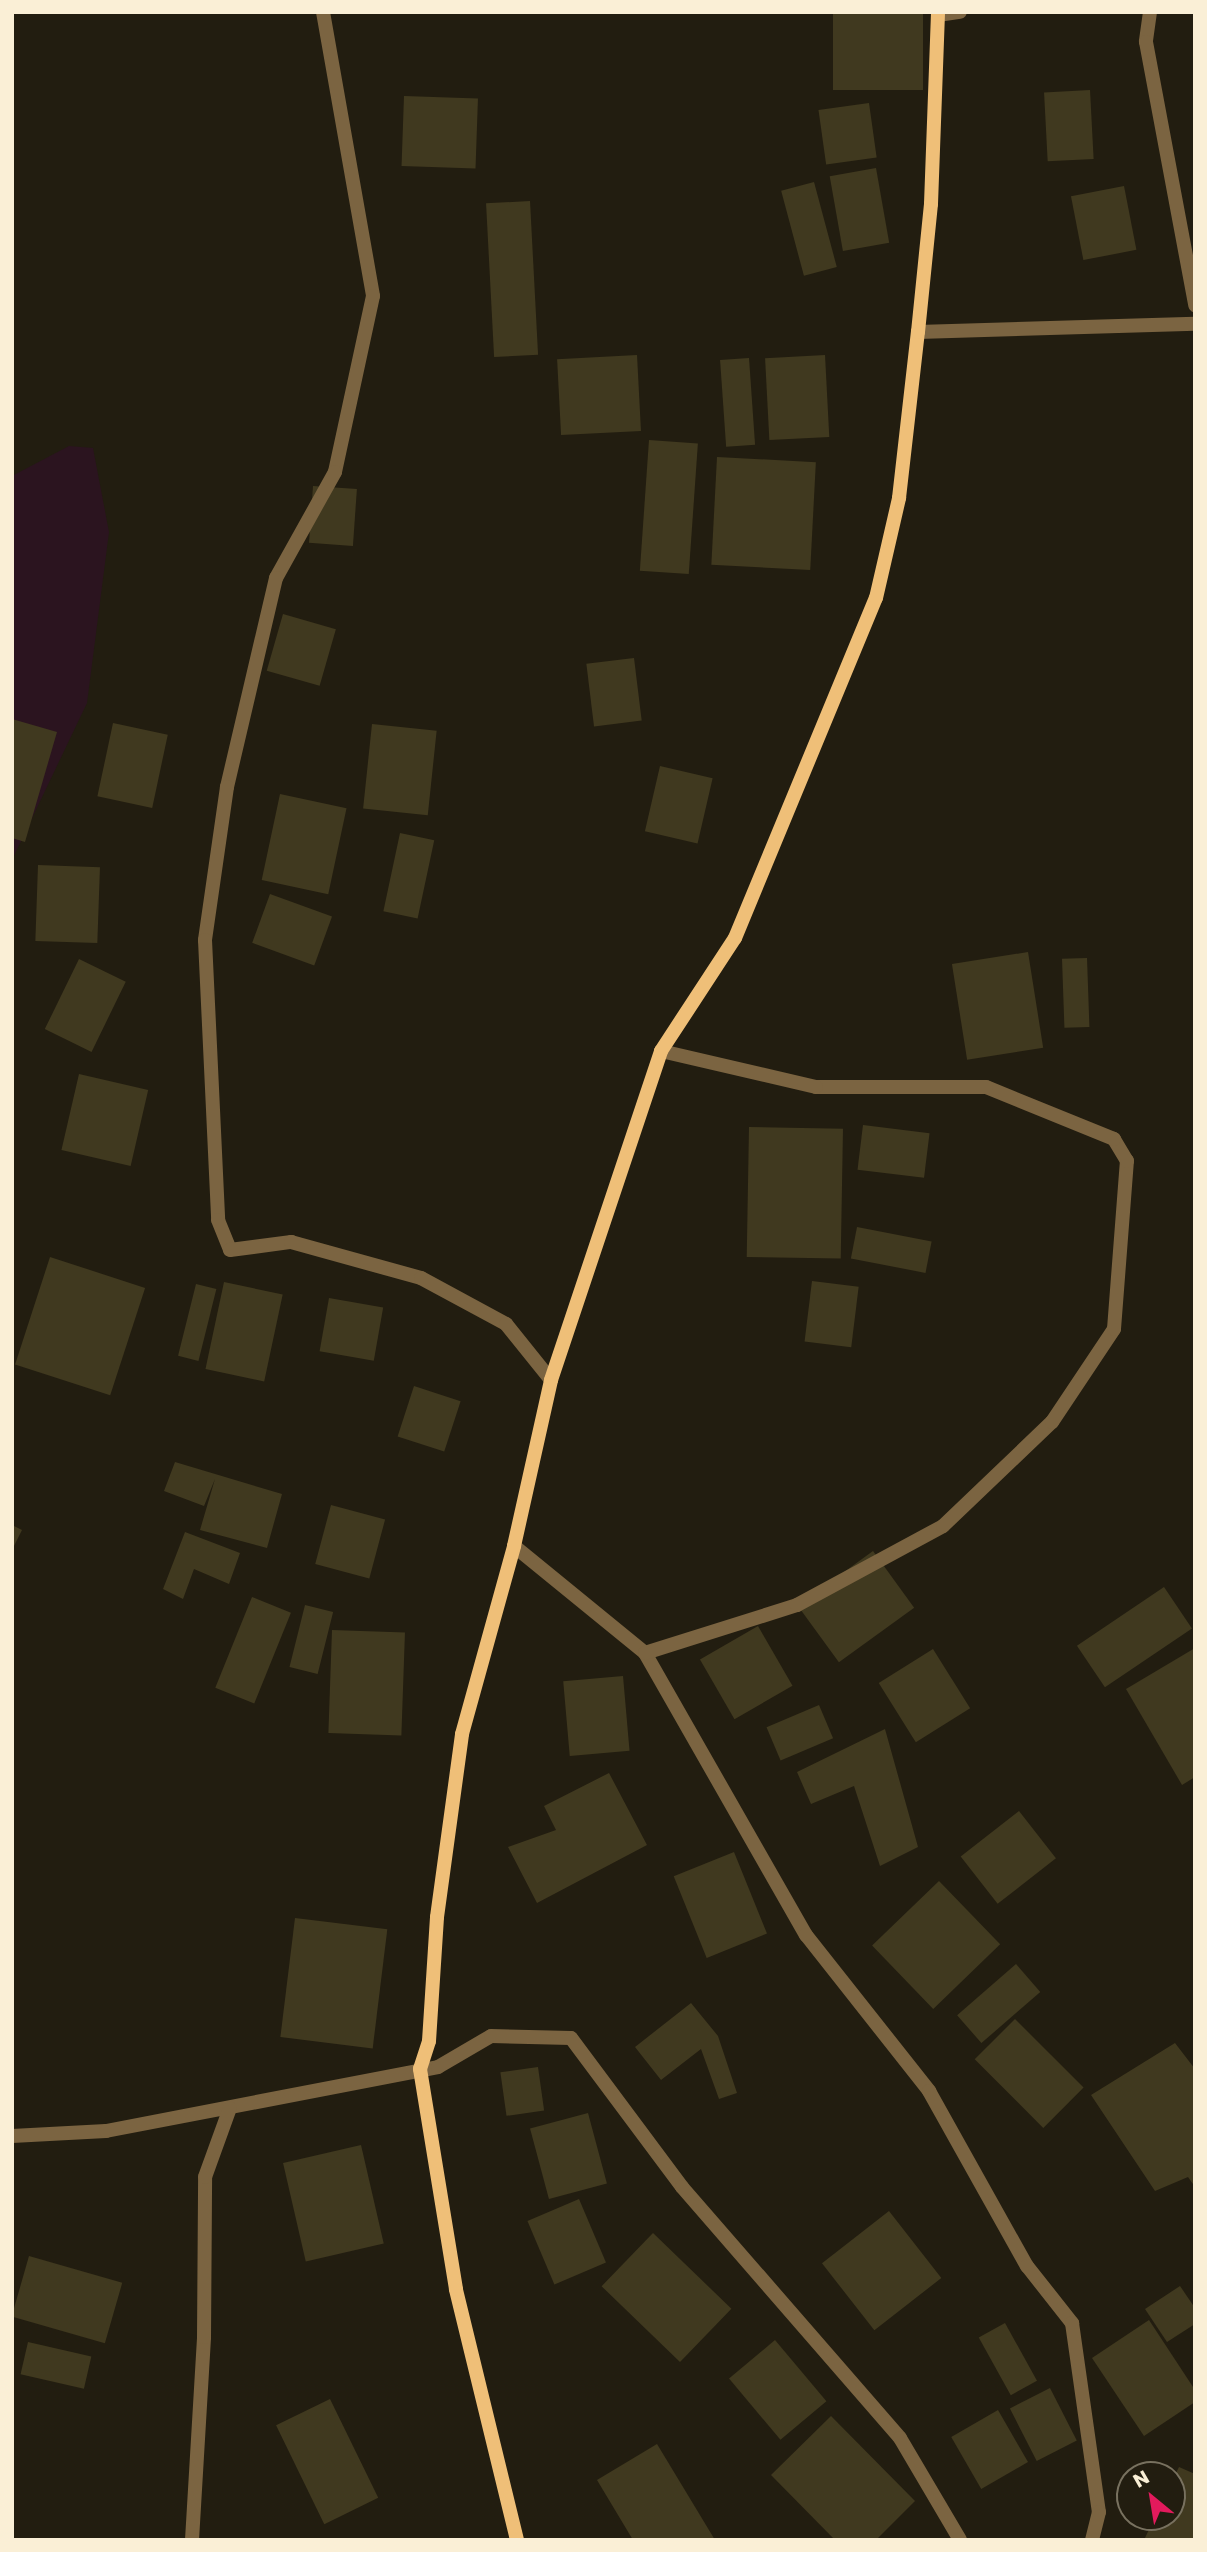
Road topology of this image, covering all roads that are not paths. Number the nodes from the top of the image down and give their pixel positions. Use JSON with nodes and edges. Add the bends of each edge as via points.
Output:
{"nodes":[{"id":1,"x":323,"y":12,"type":"edge"},
{"id":2,"x":960,"y":12,"type":"edge"},
{"id":3,"x":1150,"y":12,"type":"edge"},
{"id":4,"x":938,"y":14,"type":"edge"},
{"id":5,"x":1195,"y":305,"type":"edge"},
{"id":6,"x":1195,"y":324,"type":"edge"},
{"id":7,"x":918,"y":332,"type":"junction"},
{"id":8,"x":661,"y":1051,"type":"junction"},
{"id":9,"x":551,"y":1380,"type":"junction"},
{"id":10,"x":514,"y":1546,"type":"junction"},
{"id":11,"x":645,"y":1653,"type":"junction"},
{"id":12,"x":420,"y":2069,"type":"junction"},
{"id":13,"x":230,"y":2108,"type":"junction"},
{"id":14,"x":12,"y":2136,"type":"edge"},
{"id":15,"x":192,"y":2540,"type":"edge"},
{"id":16,"x":517,"y":2540,"type":"edge"},
{"id":17,"x":960,"y":2540,"type":"edge"},
{"id":18,"x":1092,"y":2540,"type":"edge"}],
"edges":[{"from":1,"to":9,"type":"street","via":[[373,296],[335,472],[276,578],[227,787],[205,940],[218,1220],[230,1250],[290,1242],[421,1278],[506,1324]]},
{"from":2,"to":4,"type":"street"},
{"from":3,"to":5,"type":"street","via":[[1146,42]]},
{"from":4,"to":7,"type":"main road","via":[[931,204]]},
{"from":6,"to":7,"type":"street"},
{"from":7,"to":8,"type":"main road","via":[[899,498],[876,598],[735,938]]},
{"from":8,"to":9,"type":"main road"},
{"from":8,"to":11,"type":"street","via":[[816,1087],[986,1087],[1114,1139],[1127,1161],[1114,1329],[1052,1422],[943,1525],[797,1605]]},
{"from":9,"to":10,"type":"main road"},
{"from":10,"to":11,"type":"street"},
{"from":10,"to":12,"type":"main road","via":[[462,1734],[438,1917],[429,2041]]},
{"from":11,"to":18,"type":"street","via":[[806,1935],[929,2091],[1027,2266],[1072,2323],[1099,2512]]},
{"from":12,"to":13,"type":"street"},
{"from":12,"to":16,"type":"main road","via":[[456,2289]]},
{"from":12,"to":17,"type":"street","via":[[438,2067],[491,2036],[571,2038],[682,2187],[901,2438]]},
{"from":13,"to":14,"type":"street","via":[[106,2132]]},
{"from":13,"to":15,"type":"street","via":[[205,2177],[204,2337]]}]}
